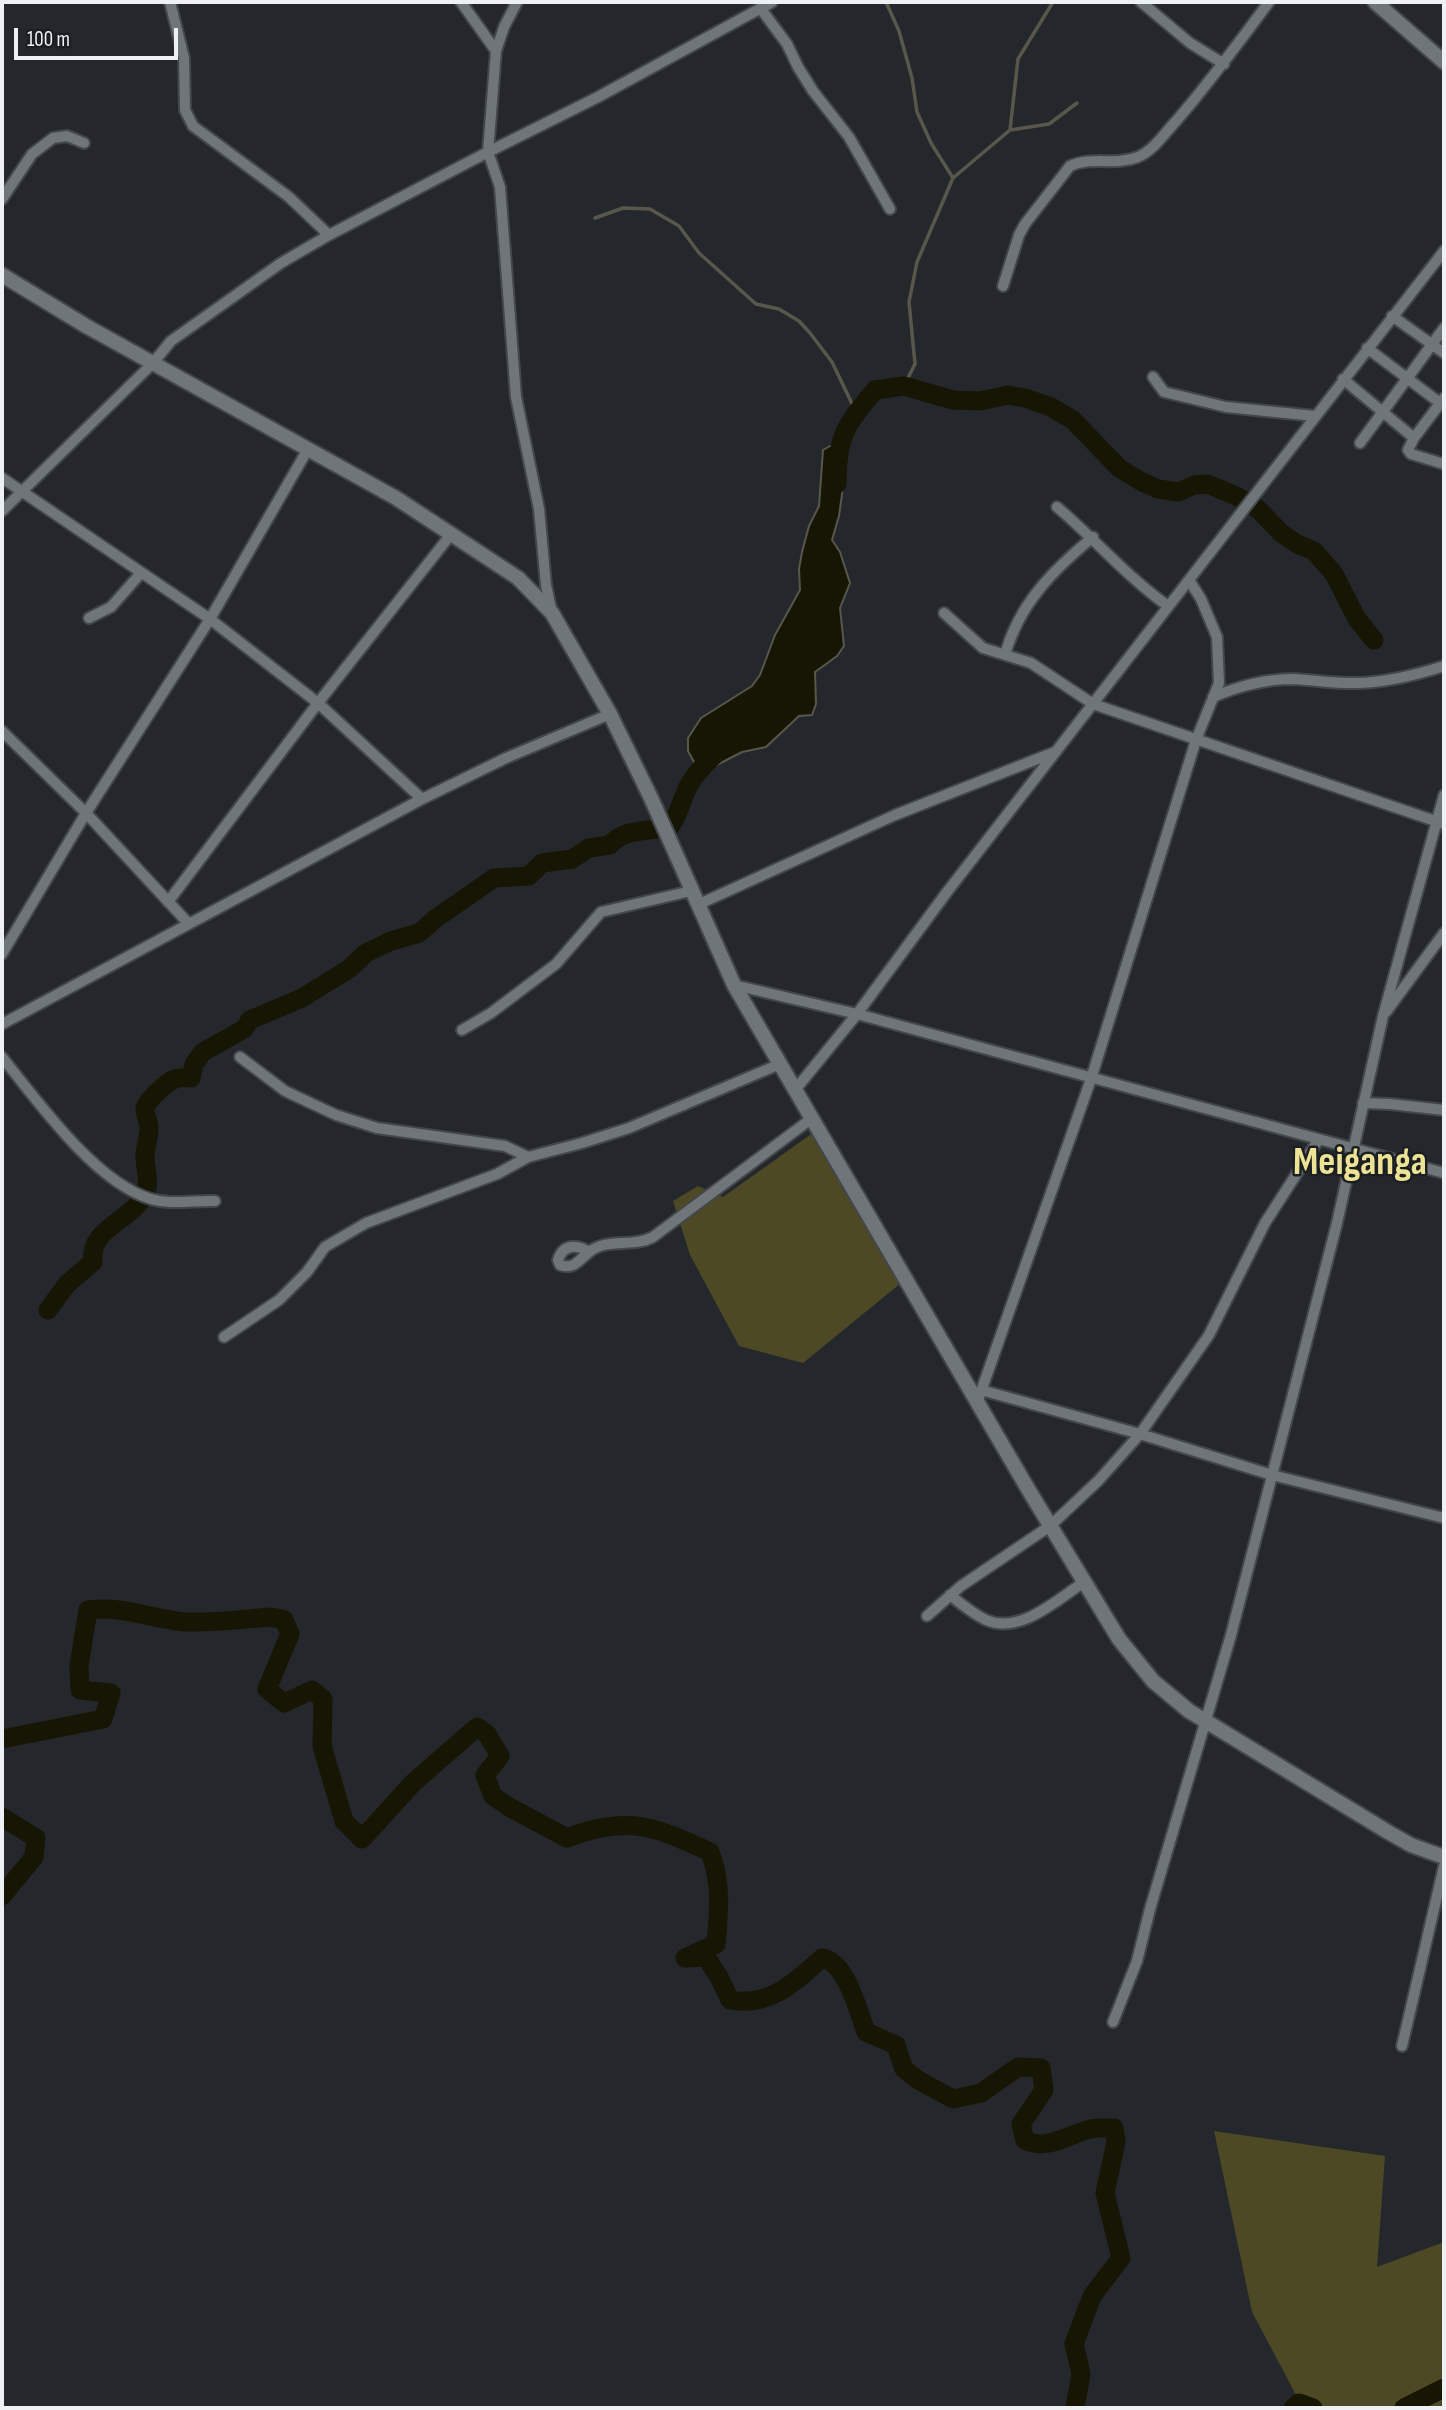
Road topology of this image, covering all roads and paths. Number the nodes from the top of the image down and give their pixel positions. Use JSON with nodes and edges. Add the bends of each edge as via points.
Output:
{"nodes":[{"id":1,"x":170,"y":2,"type":"edge"},
{"id":2,"x":461,"y":2,"type":"edge"},
{"id":3,"x":517,"y":2,"type":"edge"},
{"id":4,"x":772,"y":2,"type":"edge"},
{"id":5,"x":1141,"y":2,"type":"edge"},
{"id":6,"x":1269,"y":2,"type":"edge"},
{"id":7,"x":1375,"y":2,"type":"edge"},
{"id":8,"x":761,"y":9,"type":"junction"},
{"id":9,"x":496,"y":51,"type":"junction"},
{"id":10,"x":1444,"y":61,"type":"edge"},
{"id":11,"x":1224,"y":64,"type":"junction"},
{"id":12,"x":84,"y":142,"type":"dead end"},
{"id":13,"x":488,"y":152,"type":"junction"},
{"id":14,"x":2,"y":199,"type":"edge"},
{"id":15,"x":890,"y":209,"type":"dead end"},
{"id":16,"x":329,"y":235,"type":"junction"},
{"id":17,"x":1444,"y":251,"type":"edge"},
{"id":18,"x":2,"y":275,"type":"edge"},
{"id":19,"x":1003,"y":286,"type":"dead end"},
{"id":20,"x":1392,"y":316,"type":"junction"},
{"id":21,"x":1444,"y":328,"type":"edge"},
{"id":22,"x":1432,"y":344,"type":"junction"},
{"id":23,"x":1367,"y":348,"type":"junction"},
{"id":24,"x":1444,"y":353,"type":"edge"},
{"id":25,"x":153,"y":363,"type":"junction"},
{"id":26,"x":1153,"y":377,"type":"dead end"},
{"id":27,"x":1408,"y":377,"type":"junction"},
{"id":28,"x":1343,"y":379,"type":"junction"},
{"id":29,"x":1443,"y":402,"type":"edge"},
{"id":30,"x":1381,"y":413,"type":"junction"},
{"id":31,"x":1315,"y":416,"type":"junction"},
{"id":32,"x":1414,"y":438,"type":"junction"},
{"id":33,"x":1360,"y":443,"type":"dead end"},
{"id":34,"x":308,"y":449,"type":"junction"},
{"id":35,"x":1444,"y":464,"type":"edge"},
{"id":36,"x":2,"y":478,"type":"edge"},
{"id":37,"x":19,"y":491,"type":"junction"},
{"id":38,"x":1057,"y":507,"type":"dead end"},
{"id":39,"x":2,"y":511,"type":"edge"},
{"id":40,"x":452,"y":533,"type":"junction"},
{"id":41,"x":1093,"y":537,"type":"junction"},
{"id":42,"x":141,"y":573,"type":"junction"},
{"id":43,"x":1189,"y":580,"type":"junction"},
{"id":44,"x":1168,"y":606,"type":"junction"},
{"id":45,"x":552,"y":613,"type":"junction"},
{"id":46,"x":944,"y":613,"type":"dead end"},
{"id":47,"x":89,"y":618,"type":"dead end"},
{"id":48,"x":210,"y":619,"type":"junction"},
{"id":49,"x":1005,"y":655,"type":"junction"},
{"id":50,"x":1444,"y":666,"type":"edge"},
{"id":51,"x":1213,"y":697,"type":"junction"},
{"id":52,"x":318,"y":703,"type":"junction"},
{"id":53,"x":1093,"y":704,"type":"junction"},
{"id":54,"x":610,"y":714,"type":"junction"},
{"id":55,"x":2,"y":731,"type":"edge"},
{"id":56,"x":1196,"y":740,"type":"junction"},
{"id":57,"x":1055,"y":752,"type":"junction"},
{"id":58,"x":1444,"y":795,"type":"edge"},
{"id":59,"x":422,"y":799,"type":"junction"},
{"id":60,"x":86,"y":813,"type":"junction"},
{"id":61,"x":1440,"y":823,"type":"edge"},
{"id":62,"x":694,"y":898,"type":"junction"},
{"id":63,"x":168,"y":902,"type":"junction"},
{"id":64,"x":189,"y":924,"type":"junction"},
{"id":65,"x":1444,"y":933,"type":"edge"},
{"id":66,"x":2,"y":954,"type":"edge"},
{"id":67,"x":734,"y":985,"type":"junction"},
{"id":68,"x":857,"y":1014,"type":"junction"},
{"id":69,"x":1382,"y":1016,"type":"junction"},
{"id":70,"x":2,"y":1024,"type":"edge"},
{"id":71,"x":462,"y":1030,"type":"dead end"},
{"id":72,"x":2,"y":1057,"type":"edge"},
{"id":73,"x":240,"y":1058,"type":"dead end"},
{"id":74,"x":780,"y":1065,"type":"junction"},
{"id":75,"x":1091,"y":1079,"type":"junction"},
{"id":76,"x":795,"y":1090,"type":"junction"},
{"id":77,"x":1363,"y":1104,"type":"junction"},
{"id":78,"x":1444,"y":1110,"type":"edge"},
{"id":79,"x":811,"y":1119,"type":"junction"},
{"id":80,"x":1319,"y":1139,"type":"junction"},
{"id":81,"x":1353,"y":1148,"type":"junction"},
{"id":82,"x":528,"y":1157,"type":"junction"},
{"id":83,"x":1444,"y":1173,"type":"edge"},
{"id":84,"x":215,"y":1201,"type":"dead end"},
{"id":85,"x":589,"y":1252,"type":"dead end"},
{"id":86,"x":224,"y":1337,"type":"dead end"},
{"id":87,"x":979,"y":1395,"type":"junction"},
{"id":88,"x":1140,"y":1434,"type":"junction"},
{"id":89,"x":1272,"y":1475,"type":"junction"},
{"id":90,"x":1444,"y":1518,"type":"edge"},
{"id":91,"x":1050,"y":1526,"type":"junction"},
{"id":92,"x":1084,"y":1581,"type":"junction"},
{"id":93,"x":950,"y":1595,"type":"junction"},
{"id":94,"x":928,"y":1616,"type":"dead end"},
{"id":95,"x":1206,"y":1722,"type":"junction"},
{"id":96,"x":1444,"y":1857,"type":"edge"},
{"id":97,"x":1444,"y":1866,"type":"edge"},
{"id":98,"x":1113,"y":2022,"type":"dead end"},
{"id":99,"x":1402,"y":2046,"type":"dead end"}],
"edges":[{"from":1,"to":16,"type":"street","via":[[184,58],[185,110],[193,126],[289,197]]},
{"from":2,"to":9,"type":"street"},
{"from":3,"to":9,"type":"street"},
{"from":4,"to":8,"type":"street"},
{"from":5,"to":11,"type":"street"},
{"from":6,"to":11,"type":"street"},
{"from":7,"to":10,"type":"street"},
{"from":8,"to":13,"type":"street"},
{"from":8,"to":15,"type":"street","via":[[813,91],[849,137]]},
{"from":9,"to":13,"type":"street"},
{"from":11,"to":19,"type":"street","via":[[1151,149],[1125,161],[1070,166],[1024,224]]},
{"from":12,"to":14,"type":"street","via":[[67,136],[53,138],[33,154]]},
{"from":13,"to":16,"type":"street"},
{"from":13,"to":45,"type":"street","via":[[500,187],[516,397],[539,509]]},
{"from":16,"to":25,"type":"street","via":[[223,303],[171,341]]},
{"from":17,"to":20,"type":"street"},
{"from":18,"to":25,"type":"street"},
{"from":20,"to":22,"type":"street"},
{"from":20,"to":23,"type":"street"},
{"from":21,"to":22,"type":"street"},
{"from":22,"to":24,"type":"street"},
{"from":22,"to":27,"type":"street"},
{"from":23,"to":27,"type":"street"},
{"from":23,"to":28,"type":"street"},
{"from":25,"to":34,"type":"street"},
{"from":25,"to":37,"type":"street"},
{"from":26,"to":31,"type":"street","via":[[1164,392],[1206,403]]},
{"from":27,"to":29,"type":"street"},
{"from":27,"to":30,"type":"street"},
{"from":28,"to":30,"type":"street"},
{"from":28,"to":31,"type":"street"},
{"from":29,"to":32,"type":"street"},
{"from":30,"to":32,"type":"street"},
{"from":30,"to":33,"type":"street"},
{"from":31,"to":43,"type":"street"},
{"from":32,"to":35,"type":"street","via":[[1408,452]]},
{"from":34,"to":40,"type":"street"},
{"from":34,"to":48,"type":"street"},
{"from":36,"to":37,"type":"street"},
{"from":37,"to":39,"type":"street"},
{"from":37,"to":42,"type":"street"},
{"from":38,"to":41,"type":"street"},
{"from":40,"to":45,"type":"street","via":[[518,578]]},
{"from":40,"to":52,"type":"street"},
{"from":41,"to":44,"type":"street"},
{"from":41,"to":49,"type":"street","via":[[1039,587],[1013,626]]},
{"from":42,"to":47,"type":"street","via":[[111,607]]},
{"from":42,"to":48,"type":"street"},
{"from":43,"to":44,"type":"street"},
{"from":43,"to":51,"type":"street","via":[[1217,637],[1219,683]]},
{"from":44,"to":53,"type":"street"},
{"from":45,"to":54,"type":"street"},
{"from":46,"to":49,"type":"street","via":[[984,648]]},
{"from":48,"to":52,"type":"street"},
{"from":48,"to":60,"type":"street"},
{"from":49,"to":53,"type":"street","via":[[1031,663]]},
{"from":50,"to":51,"type":"street","via":[[1380,681],[1267,681]]},
{"from":51,"to":56,"type":"street"},
{"from":52,"to":59,"type":"street"},
{"from":52,"to":63,"type":"street"},
{"from":53,"to":56,"type":"street"},
{"from":53,"to":57,"type":"street"},
{"from":54,"to":59,"type":"street"},
{"from":54,"to":62,"type":"street"},
{"from":55,"to":60,"type":"street"},
{"from":56,"to":61,"type":"street"},
{"from":56,"to":75,"type":"street"},
{"from":57,"to":62,"type":"street"},
{"from":57,"to":68,"type":"street"},
{"from":58,"to":61,"type":"street"},
{"from":59,"to":64,"type":"street"},
{"from":60,"to":63,"type":"street"},
{"from":60,"to":66,"type":"street"},
{"from":61,"to":69,"type":"street"},
{"from":62,"to":67,"type":"street"},
{"from":62,"to":71,"type":"street","via":[[601,912],[548,971]]},
{"from":63,"to":64,"type":"street"},
{"from":64,"to":70,"type":"street"},
{"from":65,"to":69,"type":"street"},
{"from":67,"to":68,"type":"street"},
{"from":67,"to":74,"type":"street"},
{"from":68,"to":75,"type":"street"},
{"from":68,"to":76,"type":"street"},
{"from":69,"to":77,"type":"street"},
{"from":72,"to":84,"type":"street","via":[[88,1157],[125,1189],[161,1201]]},
{"from":73,"to":82,"type":"street","via":[[285,1091],[335,1115],[377,1128],[505,1146]]},
{"from":74,"to":76,"type":"street"},
{"from":74,"to":82,"type":"street","via":[[629,1128]]},
{"from":75,"to":80,"type":"street"},
{"from":75,"to":87,"type":"street"},
{"from":76,"to":79,"type":"street"},
{"from":77,"to":78,"type":"street"},
{"from":77,"to":81,"type":"street"},
{"from":79,"to":85,"type":"street","via":[[653,1237],[603,1245]]},
{"from":79,"to":87,"type":"street"},
{"from":80,"to":81,"type":"street"},
{"from":80,"to":88,"type":"street","via":[[1265,1223],[1209,1335]]},
{"from":81,"to":83,"type":"street"},
{"from":81,"to":89,"type":"street"},
{"from":82,"to":86,"type":"street","via":[[334,1240],[279,1300]]},
{"from":87,"to":88,"type":"street"},
{"from":87,"to":91,"type":"street"},
{"from":88,"to":89,"type":"street"},
{"from":88,"to":91,"type":"street"},
{"from":89,"to":90,"type":"street"},
{"from":89,"to":95,"type":"street"},
{"from":91,"to":92,"type":"street"},
{"from":91,"to":93,"type":"street"},
{"from":92,"to":93,"type":"street","via":[[1041,1610],[1011,1623],[987,1620]]},
{"from":92,"to":95,"type":"street","via":[[1119,1639],[1153,1681]]},
{"from":93,"to":94,"type":"street"},
{"from":95,"to":96,"type":"street","via":[[1388,1832]]},
{"from":95,"to":98,"type":"street","via":[[1137,1961]]},
{"from":97,"to":99,"type":"street"}]}
